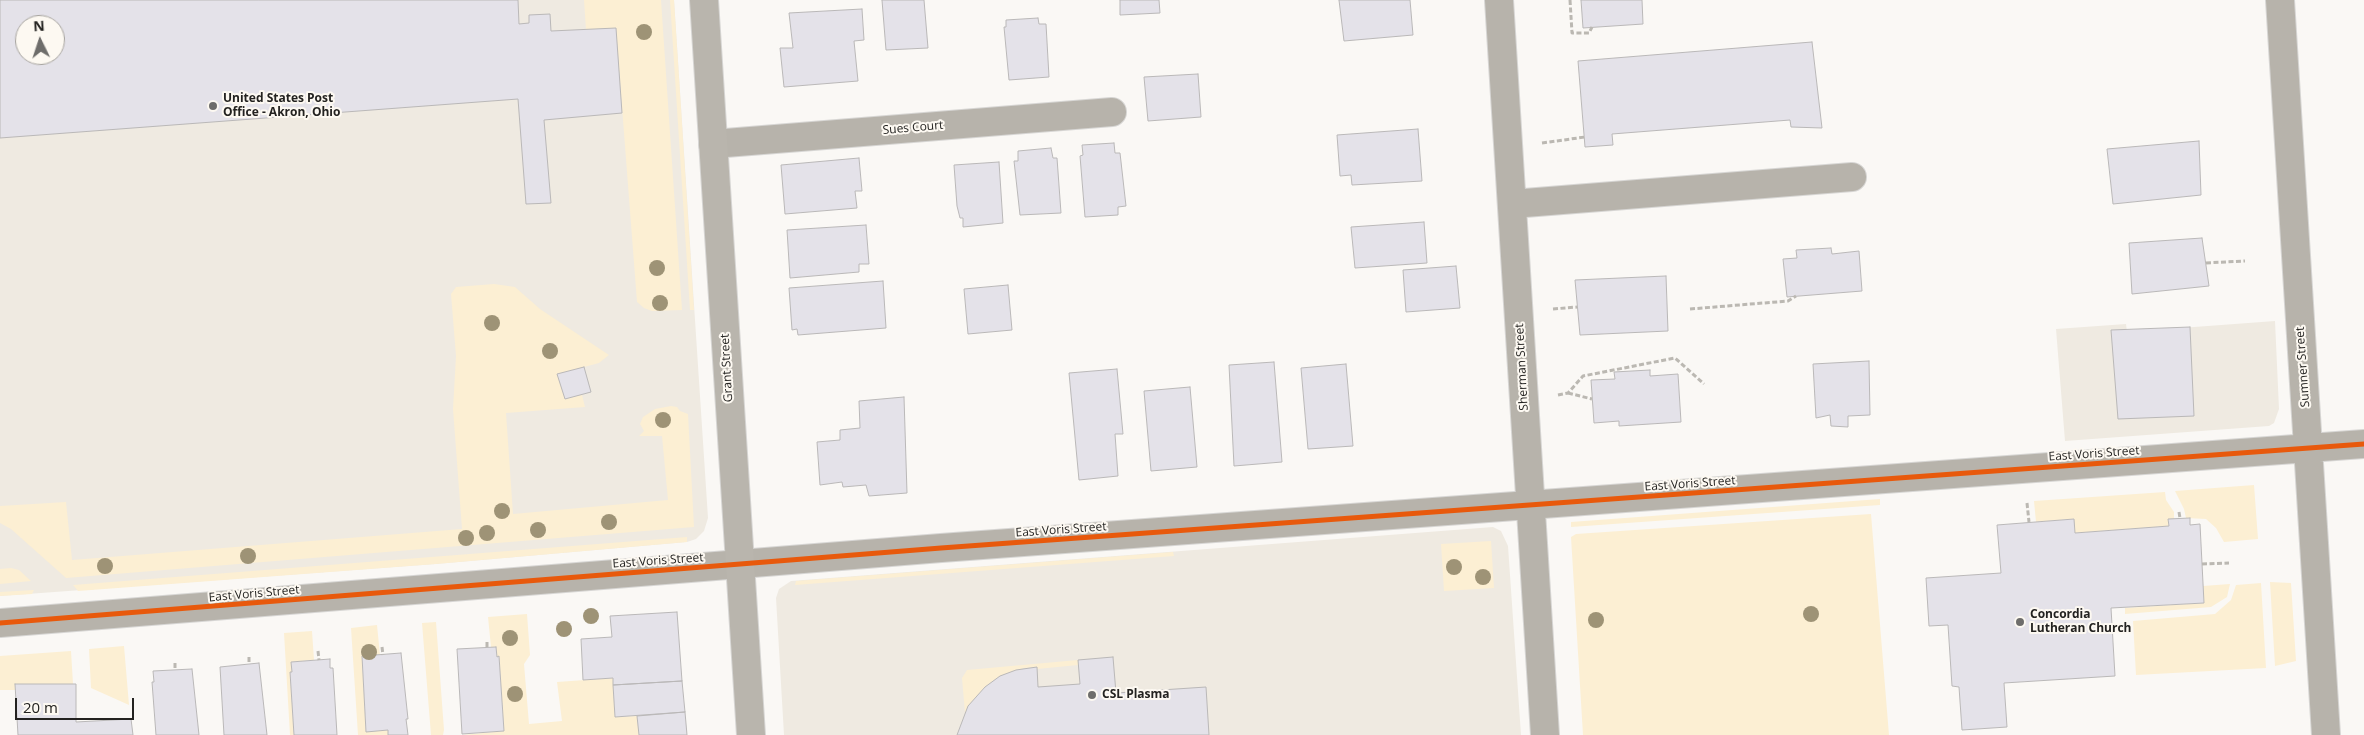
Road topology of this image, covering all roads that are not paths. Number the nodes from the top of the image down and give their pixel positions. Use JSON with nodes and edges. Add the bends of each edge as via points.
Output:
{"nodes":[{"id":1,"x":704,"y":0,"type":"edge"},
{"id":2,"x":1499,"y":0,"type":"edge"},
{"id":3,"x":2280,"y":0,"type":"edge"},
{"id":4,"x":1112,"y":112,"type":"dead end"},
{"id":5,"x":714,"y":144,"type":"junction"},
{"id":6,"x":1852,"y":177,"type":"dead end"},
{"id":7,"x":1512,"y":204,"type":"junction"},
{"id":8,"x":2364,"y":444,"type":"edge"},
{"id":9,"x":2309,"y":449,"type":"junction"},
{"id":10,"x":1531,"y":506,"type":"junction"},
{"id":11,"x":740,"y":565,"type":"junction"},
{"id":12,"x":0,"y":623,"type":"edge"},
{"id":13,"x":751,"y":735,"type":"edge"},
{"id":14,"x":1545,"y":735,"type":"edge"},
{"id":15,"x":2326,"y":735,"type":"edge"}],
"edges":[{"from":1,"to":5,"type":"main road","name":"Grant Street"},
{"from":2,"to":7,"type":"street","name":"Sherman Street"},
{"from":3,"to":9,"type":"street","name":"Sumner Street"},
{"from":4,"to":5,"type":"street","name":"Sues Court"},
{"from":5,"to":11,"type":"main road","name":"Grant Street"},
{"from":6,"to":7,"type":"street"},
{"from":7,"to":10,"type":"street","name":"Sherman Street"},
{"from":8,"to":9,"type":"street","name":"East Voris Street"},
{"from":9,"to":10,"type":"street","name":"East Voris Street"},
{"from":9,"to":15,"type":"street","name":"Sumner Street"},
{"from":10,"to":11,"type":"street","name":"East Voris Street"},
{"from":10,"to":14,"type":"street","name":"Sherman Street"},
{"from":11,"to":12,"type":"street","name":"East Voris Street"},
{"from":11,"to":13,"type":"main road","name":"Grant Street"}]}
